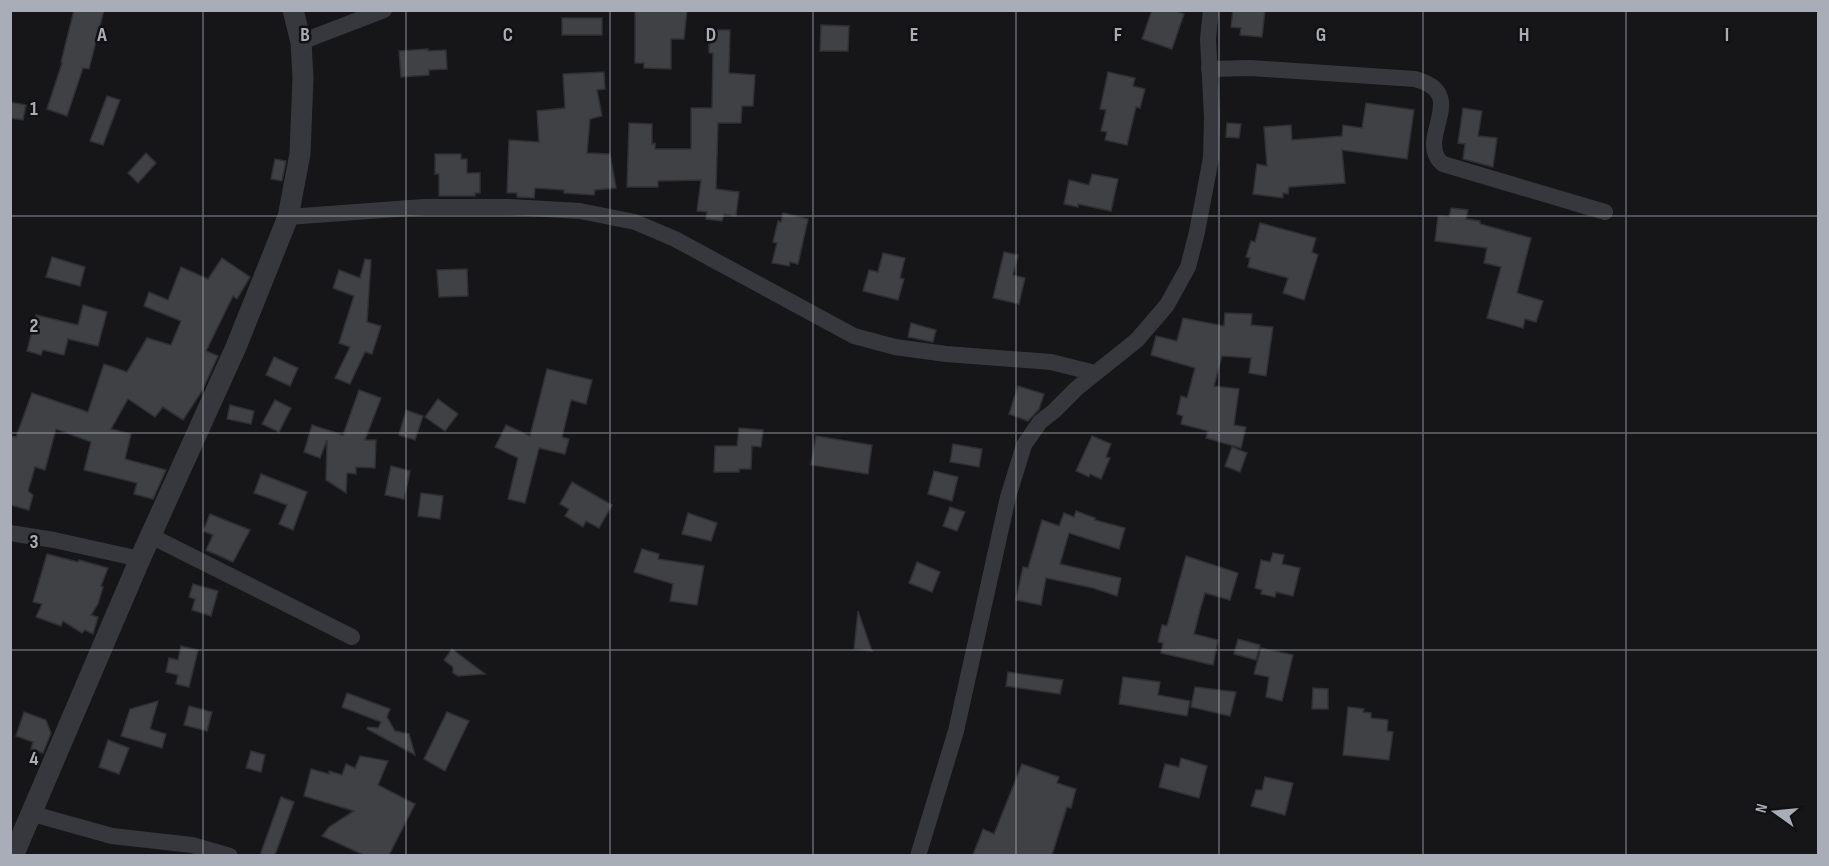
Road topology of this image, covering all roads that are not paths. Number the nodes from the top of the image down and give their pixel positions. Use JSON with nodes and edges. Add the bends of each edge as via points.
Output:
{"nodes":[{"id":1,"x":293,"y":10,"type":"edge"},
{"id":2,"x":384,"y":10,"type":"edge"},
{"id":3,"x":1211,"y":10,"type":"edge"},
{"id":4,"x":300,"y":42,"type":"junction"},
{"id":5,"x":1209,"y":69,"type":"junction"},
{"id":6,"x":1605,"y":212,"type":"dead end"},
{"id":7,"x":288,"y":217,"type":"junction"},
{"id":8,"x":1095,"y":373,"type":"junction"},
{"id":9,"x":10,"y":533,"type":"edge"},
{"id":10,"x":151,"y":536,"type":"junction"},
{"id":11,"x":140,"y":560,"type":"junction"},
{"id":12,"x":352,"y":637,"type":"dead end"},
{"id":13,"x":33,"y":814,"type":"junction"},
{"id":14,"x":14,"y":855,"type":"edge"},
{"id":15,"x":230,"y":855,"type":"edge"},
{"id":16,"x":918,"y":855,"type":"edge"}],
"edges":[{"from":1,"to":4,"type":"street"},
{"from":2,"to":4,"type":"street"},
{"from":3,"to":5,"type":"street"},
{"from":4,"to":7,"type":"street","via":[[300,154]]},
{"from":5,"to":6,"type":"street","via":[[1250,68],[1427,83],[1441,101],[1435,143],[1436,156],[1443,164]]},
{"from":5,"to":8,"type":"street","via":[[1211,158],[1188,267],[1167,305],[1137,340]]},
{"from":7,"to":8,"type":"street","via":[[424,207],[510,207],[591,213],[635,222],[675,238],[854,336],[895,347],[1051,362]]},
{"from":7,"to":10,"type":"street","via":[[236,347]]},
{"from":8,"to":16,"type":"street","via":[[1040,422],[1024,445],[1008,497],[956,731]]},
{"from":9,"to":11,"type":"street"},
{"from":10,"to":11,"type":"street"},
{"from":10,"to":12,"type":"street"},
{"from":11,"to":13,"type":"street"},
{"from":13,"to":14,"type":"street"},
{"from":13,"to":15,"type":"street","via":[[112,836],[192,845]]}]}
